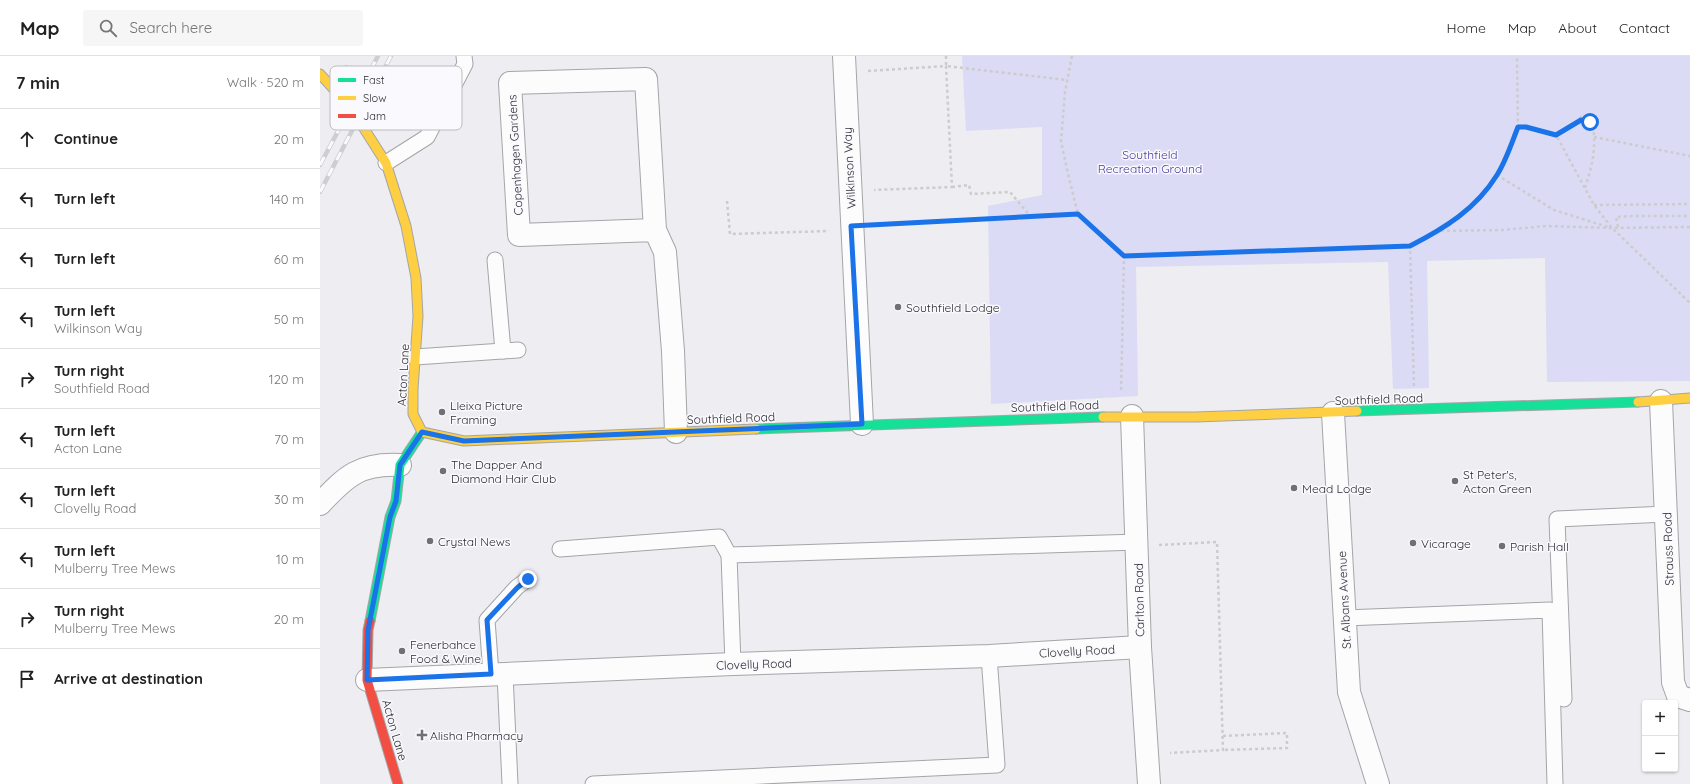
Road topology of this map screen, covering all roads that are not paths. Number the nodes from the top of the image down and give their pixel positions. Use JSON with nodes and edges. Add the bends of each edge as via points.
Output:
{"nodes":[{"id":1,"x":464,"y":56,"type":"edge"},
{"id":2,"x":844,"y":64,"type":"edge"},
{"id":3,"x":462,"y":70,"type":"edge"},
{"id":4,"x":320,"y":74,"type":"edge"},
{"id":5,"x":330,"y":85,"type":"edge"},
{"id":6,"x":365,"y":130,"type":"edge"},
{"id":7,"x":431,"y":130,"type":"edge"},
{"id":8,"x":386,"y":163,"type":"junction"},
{"id":9,"x":655,"y":230,"type":"junction"},
{"id":10,"x":495,"y":260,"type":"dead end"},
{"id":11,"x":415,"y":357,"type":"junction"},
{"id":12,"x":1690,"y":398,"type":"edge"},
{"id":13,"x":1661,"y":401,"type":"junction"},
{"id":14,"x":1333,"y":413,"type":"junction"},
{"id":15,"x":1132,"y":416,"type":"junction"},
{"id":16,"x":862,"y":424,"type":"junction"},
{"id":17,"x":422,"y":432,"type":"junction"},
{"id":18,"x":676,"y":432,"type":"junction"},
{"id":19,"x":400,"y":465,"type":"junction"},
{"id":20,"x":320,"y":504,"type":"edge"},
{"id":21,"x":1666,"y":514,"type":"junction"},
{"id":22,"x":1138,"y":545,"type":"junction"},
{"id":23,"x":560,"y":549,"type":"dead end"},
{"id":24,"x":729,"y":555,"type":"junction"},
{"id":25,"x":528,"y":579,"type":"dead end"},
{"id":26,"x":1344,"y":618,"type":"junction"},
{"id":27,"x":1140,"y":647,"type":"junction"},
{"id":28,"x":989,"y":656,"type":"junction"},
{"id":29,"x":733,"y":664,"type":"junction"},
{"id":30,"x":498,"y":674,"type":"junction"},
{"id":31,"x":367,"y":680,"type":"junction"},
{"id":32,"x":1684,"y":698,"type":"edge"},
{"id":33,"x":1564,"y":699,"type":"dead end"},
{"id":34,"x":398,"y":784,"type":"edge"},
{"id":35,"x":510,"y":784,"type":"edge"},
{"id":36,"x":593,"y":784,"type":"edge"},
{"id":37,"x":1150,"y":784,"type":"edge"},
{"id":38,"x":1378,"y":784,"type":"edge"},
{"id":39,"x":1555,"y":784,"type":"edge"}],
"edges":[{"from":1,"to":3,"type":"lane","via":[[465,64]]},
{"from":2,"to":16,"type":"street","name":"Wilkinson Way"},
{"from":4,"to":5,"type":"main road","name":"Acton Lane"},
{"from":6,"to":8,"type":"main road","name":"Acton Lane"},
{"from":7,"to":8,"type":"lane","via":[[427,137]]},
{"from":8,"to":11,"type":"main road","name":"Acton Lane","via":[[406,226],[416,278],[418,316]]},
{"from":9,"to":9,"type":"street","name":"Copenhagen Gardens","via":[[646,79],[510,83],[519,235]]},
{"from":9,"to":18,"type":"street","name":"Copenhagen Gardens","via":[[665,252],[673,350]]},
{"from":10,"to":11,"type":"lane","via":[[510,350]]},
{"from":11,"to":17,"type":"main road","name":"Acton Lane","via":[[413,414]]},
{"from":12,"to":13,"type":"main road","name":"Southfield Road"},
{"from":13,"to":14,"type":"main road","name":"Southfield Road"},
{"from":13,"to":21,"type":"street","name":"Strauss Road"},
{"from":14,"to":15,"type":"main road","name":"Southfield Road","via":[[1196,418]]},
{"from":14,"to":26,"type":"street","name":"St. Albans Avenue"},
{"from":15,"to":16,"type":"main road","name":"Southfield Road"},
{"from":15,"to":22,"type":"street","name":"Carlton Road"},
{"from":16,"to":18,"type":"main road","name":"Southfield Road"},
{"from":17,"to":18,"type":"main road","name":"Southfield Road","via":[[464,441]]},
{"from":17,"to":19,"type":"main road","name":"Acton Lane"},
{"from":19,"to":20,"type":"street","via":[[384,464],[363,469],[341,482]]},
{"from":19,"to":31,"type":"main road","name":"Acton Lane","via":[[396,501],[390,517],[368,630]]},
{"from":21,"to":32,"type":"street","name":"Strauss Road","via":[[1673,682]]},
{"from":21,"to":33,"type":"lane","via":[[1558,518]]},
{"from":22,"to":24,"type":"lane"},
{"from":22,"to":27,"type":"street","name":"Carlton Road"},
{"from":23,"to":24,"type":"lane","via":[[719,537]]},
{"from":24,"to":29,"type":"lane"},
{"from":25,"to":30,"type":"lane","via":[[487,620]]},
{"from":26,"to":38,"type":"street","name":"St. Albans Avenue","via":[[1349,692]]},
{"from":26,"to":39,"type":"lane","via":[[1550,610]]},
{"from":27,"to":28,"type":"street","name":"Clovelly Road"},
{"from":27,"to":37,"type":"street","name":"Carlton Road"},
{"from":28,"to":29,"type":"street","name":"Clovelly Road"},
{"from":28,"to":36,"type":"lane","via":[[997,765]]},
{"from":29,"to":30,"type":"street","name":"Clovelly Road"},
{"from":30,"to":31,"type":"street","name":"Clovelly Road"},
{"from":30,"to":35,"type":"lane"},
{"from":31,"to":34,"type":"main road","name":"Acton Lane"}]}
